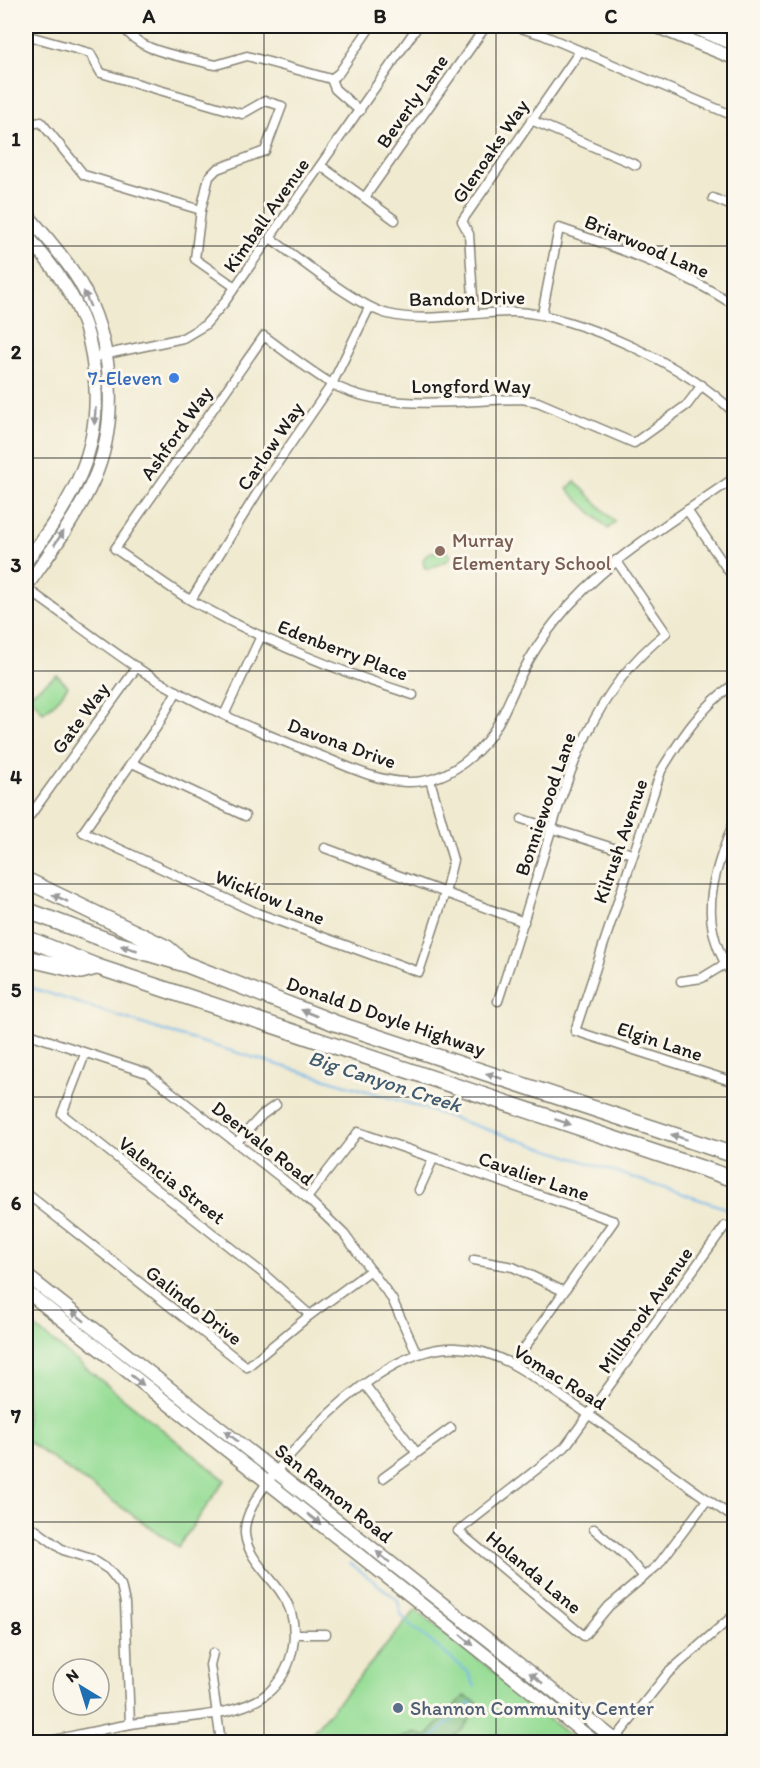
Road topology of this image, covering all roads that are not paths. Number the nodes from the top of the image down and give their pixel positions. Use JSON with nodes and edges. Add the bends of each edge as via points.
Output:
{"nodes":[{"id":1,"x":123,"y":26,"type":"edge"},
{"id":2,"x":371,"y":26,"type":"edge"},
{"id":3,"x":418,"y":26,"type":"edge"},
{"id":4,"x":486,"y":26,"type":"edge"},
{"id":5,"x":514,"y":26,"type":"edge"},
{"id":6,"x":655,"y":26,"type":"edge"},
{"id":7,"x":690,"y":26,"type":"edge"},
{"id":8,"x":735,"y":44,"type":"edge"},
{"id":9,"x":26,"y":46,"type":"edge"},
{"id":10,"x":580,"y":51,"type":"junction"},
{"id":11,"x":735,"y":58,"type":"edge"},
{"id":12,"x":331,"y":79,"type":"junction"},
{"id":13,"x":360,"y":111,"type":"junction"},
{"id":14,"x":735,"y":116,"type":"edge"},
{"id":15,"x":531,"y":120,"type":"junction"},
{"id":16,"x":26,"y":125,"type":"edge"},
{"id":17,"x":636,"y":165,"type":"dead end"},
{"id":18,"x":321,"y":166,"type":"junction"},
{"id":19,"x":365,"y":197,"type":"junction"},
{"id":20,"x":713,"y":198,"type":"dead end"},
{"id":21,"x":735,"y":207,"type":"edge"},
{"id":22,"x":201,"y":210,"type":"junction"},
{"id":23,"x":26,"y":213,"type":"edge"},
{"id":24,"x":394,"y":220,"type":"dead end"},
{"id":25,"x":26,"y":234,"type":"edge"},
{"id":26,"x":270,"y":238,"type":"junction"},
{"id":27,"x":235,"y":287,"type":"junction"},
{"id":28,"x":735,"y":305,"type":"edge"},
{"id":29,"x":369,"y":308,"type":"junction"},
{"id":30,"x":474,"y":314,"type":"junction"},
{"id":31,"x":542,"y":314,"type":"junction"},
{"id":32,"x":264,"y":336,"type":"joint"},
{"id":33,"x":107,"y":354,"type":"junction"},
{"id":34,"x":93,"y":357,"type":"junction"},
{"id":35,"x":332,"y":384,"type":"junction"},
{"id":36,"x":702,"y":385,"type":"junction"},
{"id":37,"x":735,"y":413,"type":"edge"},
{"id":38,"x":735,"y":478,"type":"edge"},
{"id":39,"x":687,"y":510,"type":"junction"},
{"id":40,"x":115,"y":549,"type":"joint"},
{"id":41,"x":616,"y":560,"type":"junction"},
{"id":42,"x":26,"y":562,"type":"edge"},
{"id":43,"x":735,"y":579,"type":"edge"},
{"id":44,"x":26,"y":587,"type":"edge"},
{"id":45,"x":191,"y":600,"type":"junction"},
{"id":46,"x":261,"y":636,"type":"junction"},
{"id":47,"x":137,"y":667,"type":"junction"},
{"id":48,"x":735,"y":684,"type":"edge"},
{"id":49,"x":177,"y":691,"type":"junction"},
{"id":50,"x":413,"y":695,"type":"dead end"},
{"id":51,"x":225,"y":713,"type":"junction"},
{"id":52,"x":132,"y":763,"type":"junction"},
{"id":53,"x":430,"y":780,"type":"junction"},
{"id":54,"x":245,"y":816,"type":"dead end"},
{"id":55,"x":29,"y":817,"type":"dead end"},
{"id":56,"x":522,"y":819,"type":"dead end"},
{"id":57,"x":735,"y":822,"type":"edge"},
{"id":58,"x":552,"y":829,"type":"junction"},
{"id":59,"x":325,"y":848,"type":"dead end"},
{"id":60,"x":632,"y":854,"type":"junction"},
{"id":61,"x":26,"y":880,"type":"edge"},
{"id":62,"x":445,"y":893,"type":"junction"},
{"id":63,"x":26,"y":910,"type":"edge"},
{"id":64,"x":524,"y":922,"type":"junction"},
{"id":65,"x":26,"y":938,"type":"edge"},
{"id":66,"x":26,"y":958,"type":"edge"},
{"id":67,"x":185,"y":964,"type":"junction"},
{"id":68,"x":725,"y":964,"type":"junction"},
{"id":69,"x":98,"y":967,"type":"junction"},
{"id":70,"x":735,"y":977,"type":"edge"},
{"id":71,"x":681,"y":981,"type":"dead end"},
{"id":72,"x":498,"y":1001,"type":"dead end"},
{"id":73,"x":575,"y":1031,"type":"joint"},
{"id":74,"x":26,"y":1033,"type":"edge"},
{"id":75,"x":85,"y":1054,"type":"junction"},
{"id":76,"x":735,"y":1082,"type":"edge"},
{"id":77,"x":276,"y":1105,"type":"dead end"},
{"id":78,"x":237,"y":1142,"type":"junction"},
{"id":79,"x":735,"y":1155,"type":"edge"},
{"id":80,"x":433,"y":1159,"type":"junction"},
{"id":81,"x":735,"y":1179,"type":"edge"},
{"id":82,"x":419,"y":1190,"type":"dead end"},
{"id":83,"x":26,"y":1193,"type":"edge"},
{"id":84,"x":307,"y":1198,"type":"junction"},
{"id":85,"x":725,"y":1226,"type":"dead end"},
{"id":86,"x":474,"y":1260,"type":"dead end"},
{"id":87,"x":371,"y":1270,"type":"junction"},
{"id":88,"x":26,"y":1275,"type":"edge"},
{"id":89,"x":26,"y":1291,"type":"edge"},
{"id":90,"x":563,"y":1291,"type":"junction"},
{"id":91,"x":310,"y":1315,"type":"junction"},
{"id":92,"x":417,"y":1354,"type":"junction"},
{"id":93,"x":513,"y":1364,"type":"junction"},
{"id":94,"x":365,"y":1385,"type":"junction"},
{"id":95,"x":591,"y":1415,"type":"junction"},
{"id":96,"x":451,"y":1428,"type":"dead end"},
{"id":97,"x":416,"y":1452,"type":"junction"},
{"id":98,"x":278,"y":1472,"type":"junction"},
{"id":99,"x":383,"y":1478,"type":"dead end"},
{"id":100,"x":268,"y":1483,"type":"junction"},
{"id":101,"x":707,"y":1500,"type":"junction"},
{"id":102,"x":735,"y":1518,"type":"edge"},
{"id":103,"x":26,"y":1522,"type":"edge"},
{"id":104,"x":594,"y":1529,"type":"dead end"},
{"id":105,"x":458,"y":1531,"type":"joint"},
{"id":106,"x":644,"y":1577,"type":"junction"},
{"id":107,"x":735,"y":1615,"type":"edge"},
{"id":108,"x":295,"y":1634,"type":"junction"},
{"id":109,"x":326,"y":1634,"type":"dead end"},
{"id":110,"x":213,"y":1653,"type":"dead end"},
{"id":111,"x":216,"y":1712,"type":"junction"},
{"id":112,"x":130,"y":1724,"type":"junction"},
{"id":113,"x":735,"y":1733,"type":"edge"},
{"id":114,"x":615,"y":1742,"type":"edge"},
{"id":115,"x":44,"y":1743,"type":"edge"},
{"id":116,"x":221,"y":1743,"type":"edge"},
{"id":117,"x":595,"y":1743,"type":"edge"},
{"id":118,"x":725,"y":1743,"type":"edge"}],
"edges":[{"from":1,"to":12,"type":"street","via":[[130,36],[147,46],[206,63],[216,65],[247,56]]},
{"from":2,"to":12,"type":"street"},
{"from":3,"to":13,"type":"street","name":"Kimball Avenue"},
{"from":4,"to":19,"type":"street","name":"Beverly Lane"},
{"from":5,"to":10,"type":"street"},
{"from":6,"to":11,"type":"main road"},
{"from":7,"to":8,"type":"main road"},
{"from":9,"to":22,"type":"street","via":[[29,36],[90,53],[101,73],[242,114],[265,101],[282,106],[266,152],[216,169],[209,177]]},
{"from":10,"to":14,"type":"street"},
{"from":10,"to":15,"type":"street","name":"Glenoaks Way"},
{"from":12,"to":13,"type":"street","via":[[335,89]]},
{"from":13,"to":18,"type":"street","name":"Kimball Avenue"},
{"from":15,"to":17,"type":"street"},
{"from":15,"to":30,"type":"street","name":"Glenoaks Way","via":[[462,221],[469,234]]},
{"from":16,"to":22,"type":"street","via":[[41,122],[84,175]]},
{"from":18,"to":19,"type":"street"},
{"from":18,"to":26,"type":"street","name":"Kimball Avenue"},
{"from":19,"to":24,"type":"street"},
{"from":20,"to":21,"type":"street"},
{"from":22,"to":27,"type":"street","via":[[195,259]]},
{"from":33,"to":23,"type":"main road","one_way":true,"via":[[80,282]]},
{"from":25,"to":34,"type":"main road","via":[[53,267],[80,312]]},
{"from":26,"to":27,"type":"street","name":"Kimball Avenue"},
{"from":26,"to":29,"type":"street","name":"Bandon Drive"},
{"from":27,"to":33,"type":"street","name":"Kimball Avenue","via":[[205,325],[183,338]]},
{"from":28,"to":31,"type":"street","name":"Briarwood Lane","via":[[692,281],[605,243],[559,228]]},
{"from":29,"to":30,"type":"street","name":"Bandon Drive","via":[[409,317]]},
{"from":29,"to":35,"type":"street","name":"Carlow Way"},
{"from":30,"to":31,"type":"street","name":"Bandon Drive"},
{"from":31,"to":36,"type":"street","name":"Bandon Drive","via":[[566,320],[668,364]]},
{"from":32,"to":35,"type":"street","name":"Longford Way"},
{"from":32,"to":40,"type":"street","name":"Ashford Way"},
{"from":33,"to":34,"type":"street","name":"Kimball Avenue"},
{"from":44,"to":33,"type":"main road","one_way":true,"via":[[93,482],[110,403]]},
{"from":34,"to":42,"type":"main road","one_way":true,"via":[[96,402],[94,435],[87,459],[66,505]]},
{"from":35,"to":36,"type":"street","name":"Longford Way","via":[[393,402],[538,402],[634,442],[687,405]]},
{"from":35,"to":45,"type":"street","name":"Carlow Way","via":[[259,490]]},
{"from":36,"to":37,"type":"street","name":"Bandon Drive"},
{"from":38,"to":39,"type":"street","name":"Davona Drive"},
{"from":39,"to":41,"type":"street","name":"Davona Drive"},
{"from":39,"to":43,"type":"street"},
{"from":40,"to":45,"type":"street","name":"Edenberry Place"},
{"from":41,"to":53,"type":"street","name":"Davona Drive","via":[[580,593],[537,646],[490,737],[455,769]]},
{"from":41,"to":58,"type":"street","name":"Bonniewood Lane","via":[[666,633],[639,656],[600,706],[582,740]]},
{"from":44,"to":47,"type":"street","name":"Davona Drive"},
{"from":45,"to":46,"type":"street","name":"Edenberry Place"},
{"from":46,"to":50,"type":"street","name":"Edenberry Place","via":[[357,678]]},
{"from":46,"to":51,"type":"street"},
{"from":47,"to":49,"type":"street","name":"Davona Drive"},
{"from":47,"to":55,"type":"street","name":"Gate Way"},
{"from":48,"to":60,"type":"street","name":"Kilrush Avenue","via":[[703,711],[671,754],[661,771]]},
{"from":49,"to":51,"type":"street","name":"Davona Drive"},
{"from":49,"to":52,"type":"street","name":"Wicklow Lane"},
{"from":51,"to":53,"type":"street","name":"Davona Drive","via":[[364,773],[389,780]]},
{"from":52,"to":54,"type":"street"},
{"from":52,"to":62,"type":"street","name":"Wicklow Lane","via":[[83,832],[257,912],[419,972]]},
{"from":53,"to":62,"type":"street","name":"Wicklow Lane","via":[[453,860]]},
{"from":56,"to":58,"type":"street"},
{"from":57,"to":68,"type":"street","via":[[710,907],[711,929]]},
{"from":58,"to":60,"type":"street"},
{"from":58,"to":64,"type":"street","name":"Bonniewood Lane"},
{"from":59,"to":62,"type":"street"},
{"from":60,"to":73,"type":"street","name":"Kilrush Avenue"},
{"from":67,"to":61,"type":"highway","one_way":true,"via":[[167,948]]},
{"from":62,"to":64,"type":"street"},
{"from":67,"to":63,"type":"highway","name":"Donald D Doyle Highway","one_way":true},
{"from":64,"to":72,"type":"street","name":"Bonniewood Lane"},
{"from":65,"to":69,"type":"highway"},
{"from":66,"to":69,"type":"highway","via":[[81,971]]},
{"from":79,"to":67,"type":"highway","name":"Donald D Doyle Highway","one_way":true,"via":[[334,1023]]},
{"from":68,"to":70,"type":"street"},
{"from":68,"to":71,"type":"street","via":[[702,978]]},
{"from":69,"to":81,"type":"highway","one_way":true},
{"from":73,"to":76,"type":"street","name":"Elgin Lane"},
{"from":74,"to":75,"type":"street","name":"Deervale Road"},
{"from":75,"to":78,"type":"street","name":"Deervale Road","via":[[147,1073]]},
{"from":75,"to":91,"type":"street","name":"Valencia Street","via":[[62,1114]]},
{"from":77,"to":78,"type":"street"},
{"from":78,"to":84,"type":"street","name":"Deervale Road"},
{"from":80,"to":82,"type":"street"},
{"from":80,"to":84,"type":"street","name":"Cavalier Lane","via":[[358,1132]]},
{"from":80,"to":90,"type":"street","name":"Cavalier Lane","via":[[614,1221]]},
{"from":83,"to":91,"type":"street","name":"Galindo Drive","via":[[247,1367]]},
{"from":84,"to":87,"type":"street","name":"Deervale Road","via":[[344,1234]]},
{"from":85,"to":95,"type":"street","name":"Millbrook Avenue"},
{"from":86,"to":90,"type":"street","via":[[513,1267]]},
{"from":87,"to":91,"type":"street","name":"Galindo Drive"},
{"from":87,"to":92,"type":"street","name":"Deervale Road","via":[[392,1299]]},
{"from":98,"to":88,"type":"main road","name":"San Ramon Road","one_way":true},
{"from":89,"to":100,"type":"main road","name":"San Ramon Road","one_way":true},
{"from":90,"to":93,"type":"street","name":"Cavalier Lane"},
{"from":92,"to":93,"type":"street","name":"Vomac Road","via":[[456,1347]]},
{"from":92,"to":94,"type":"street","name":"Vomac Road"},
{"from":93,"to":95,"type":"street","name":"Vomac Road"},
{"from":94,"to":97,"type":"street"},
{"from":94,"to":98,"type":"street","name":"Vomac Road","via":[[330,1412]]},
{"from":95,"to":101,"type":"street","name":"Vomac Road"},
{"from":95,"to":105,"type":"street","name":"Millbrook Avenue","via":[[565,1448]]},
{"from":96,"to":97,"type":"street"},
{"from":97,"to":99,"type":"street"},
{"from":98,"to":100,"type":"street","name":"Vomac Road"},
{"from":114,"to":98,"type":"main road","name":"San Ramon Road","one_way":true},
{"from":100,"to":108,"type":"street","name":"Vomac Road","via":[[248,1513],[245,1534],[248,1548],[289,1607]]},
{"from":100,"to":117,"type":"main road","name":"San Ramon Road","one_way":true},
{"from":101,"to":102,"type":"street","name":"Vomac Road"},
{"from":101,"to":106,"type":"street","name":"Holanda Lane","via":[[658,1565]]},
{"from":103,"to":112,"type":"street","via":[[63,1550],[92,1559],[109,1570],[121,1586]]},
{"from":104,"to":106,"type":"street"},
{"from":105,"to":106,"type":"street","name":"Holanda Lane","via":[[584,1636],[609,1606]]},
{"from":107,"to":114,"type":"street","via":[[668,1673]]},
{"from":108,"to":109,"type":"street"},
{"from":108,"to":111,"type":"street","via":[[288,1665],[270,1692],[244,1707]]},
{"from":110,"to":111,"type":"street","via":[[210,1665]]},
{"from":111,"to":112,"type":"street"},
{"from":111,"to":116,"type":"street"},
{"from":112,"to":115,"type":"street"},
{"from":113,"to":118,"type":"street"}]}
